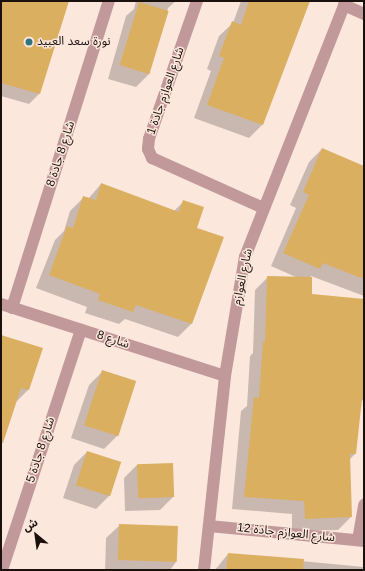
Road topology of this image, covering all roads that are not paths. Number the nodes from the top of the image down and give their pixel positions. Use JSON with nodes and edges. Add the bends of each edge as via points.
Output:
{"nodes":[{"id":1,"x":109,"y":1,"type":"edge"},
{"id":2,"x":197,"y":1,"type":"edge"},
{"id":3,"x":345,"y":3,"type":"edge"},
{"id":4,"x":364,"y":14,"type":"edge"},
{"id":5,"x":263,"y":208,"type":"junction"},
{"id":6,"x":6,"y":306,"type":"edge"},
{"id":7,"x":81,"y":330,"type":"junction"},
{"id":8,"x":225,"y":376,"type":"junction"},
{"id":9,"x":364,"y":505,"type":"edge"},
{"id":10,"x":209,"y":526,"type":"junction"},
{"id":11,"x":361,"y":540,"type":"edge"},
{"id":12,"x":2,"y":570,"type":"edge"},
{"id":13,"x":204,"y":570,"type":"edge"}],
"edges":[{"from":1,"to":6,"type":"street","name":"شارع 8 جادة 8"},
{"from":2,"to":5,"type":"street","name":"شارع العوازم جادة 1","via":[[149,139],[148,149],[152,158]]},
{"from":3,"to":4,"type":"street"},
{"from":3,"to":5,"type":"street","name":"شارع العوازم"},
{"from":5,"to":8,"type":"street","name":"شارع العوازم","via":[[245,257]]},
{"from":6,"to":7,"type":"street","name":"شارع 8"},
{"from":7,"to":8,"type":"street","name":"شارع 8"},
{"from":7,"to":12,"type":"street","name":"شارع 8 جادة 5"},
{"from":8,"to":10,"type":"street","name":"شارع العوازم"},
{"from":9,"to":11,"type":"street"},
{"from":10,"to":11,"type":"street","name":"شارع العوازم جادة 12"},
{"from":10,"to":13,"type":"street","name":"شارع العوازم"}]}
